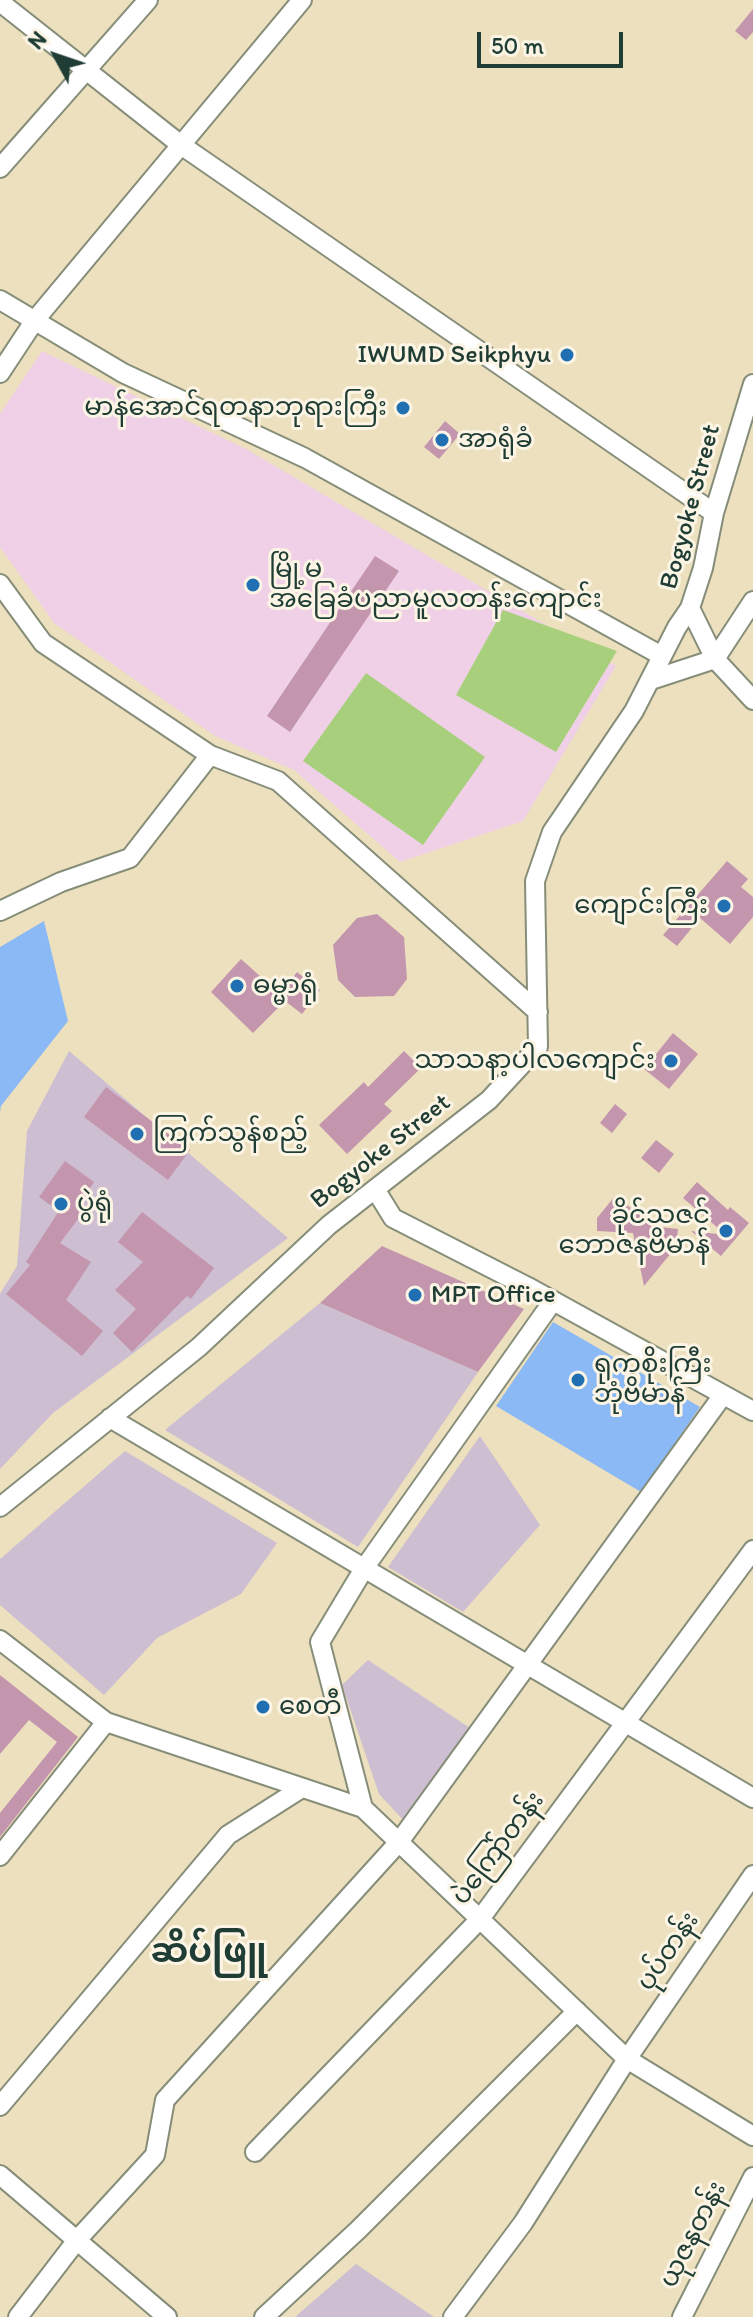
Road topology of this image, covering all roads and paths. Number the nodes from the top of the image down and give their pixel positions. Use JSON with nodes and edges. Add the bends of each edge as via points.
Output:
{"nodes":[{"id":1,"x":148,"y":0,"type":"edge"},
{"id":2,"x":302,"y":0,"type":"edge"},
{"id":3,"x":0,"y":2,"type":"edge"},
{"id":4,"x":86,"y":70,"type":"junction"},
{"id":5,"x":181,"y":145,"type":"junction"},
{"id":6,"x":0,"y":168,"type":"edge"},
{"id":7,"x":0,"y":300,"type":"edge"},
{"id":8,"x":35,"y":320,"type":"junction"},
{"id":9,"x":0,"y":373,"type":"edge"},
{"id":10,"x":753,"y":384,"type":"edge"},
{"id":11,"x":714,"y":513,"type":"junction"},
{"id":12,"x":0,"y":584,"type":"edge"},
{"id":13,"x":753,"y":601,"type":"edge"},
{"id":14,"x":690,"y":608,"type":"junction"},
{"id":15,"x":662,"y":656,"type":"junction"},
{"id":16,"x":715,"y":659,"type":"junction"},
{"id":17,"x":651,"y":680,"type":"junction"},
{"id":18,"x":753,"y":700,"type":"edge"},
{"id":19,"x":210,"y":755,"type":"junction"},
{"id":20,"x":0,"y":911,"type":"edge"},
{"id":21,"x":538,"y":1012,"type":"junction"},
{"id":22,"x":375,"y":1189,"type":"junction"},
{"id":23,"x":553,"y":1301,"type":"junction"},
{"id":24,"x":723,"y":1395,"type":"junction"},
{"id":25,"x":753,"y":1411,"type":"edge"},
{"id":26,"x":110,"y":1418,"type":"junction"},
{"id":27,"x":0,"y":1507,"type":"edge"},
{"id":28,"x":753,"y":1550,"type":"edge"},
{"id":29,"x":365,"y":1567,"type":"junction"},
{"id":30,"x":0,"y":1640,"type":"edge"},
{"id":31,"x":529,"y":1663,"type":"junction"},
{"id":32,"x":627,"y":1721,"type":"junction"},
{"id":33,"x":106,"y":1722,"type":"junction"},
{"id":34,"x":302,"y":1788,"type":"junction"},
{"id":35,"x":753,"y":1798,"type":"edge"},
{"id":36,"x":363,"y":1808,"type":"junction"},
{"id":37,"x":399,"y":1842,"type":"junction"},
{"id":38,"x":0,"y":1856,"type":"edge"},
{"id":39,"x":753,"y":1875,"type":"edge"},
{"id":40,"x":480,"y":1919,"type":"junction"},
{"id":41,"x":577,"y":2011,"type":"junction"},
{"id":42,"x":627,"y":2059,"type":"junction"},
{"id":43,"x":0,"y":2106,"type":"edge"},
{"id":44,"x":753,"y":2136,"type":"edge"},
{"id":45,"x":255,"y":2152,"type":"dead end"},
{"id":46,"x":0,"y":2175,"type":"edge"},
{"id":47,"x":753,"y":2177,"type":"edge"},
{"id":48,"x":77,"y":2240,"type":"junction"},
{"id":49,"x":18,"y":2317,"type":"edge"},
{"id":50,"x":167,"y":2317,"type":"edge"},
{"id":51,"x":264,"y":2317,"type":"edge"},
{"id":52,"x":453,"y":2317,"type":"edge"},
{"id":53,"x":682,"y":2317,"type":"edge"}],
"edges":[{"from":1,"to":4,"type":"street"},
{"from":2,"to":5,"type":"street"},
{"from":3,"to":4,"type":"street"},
{"from":4,"to":5,"type":"street"},
{"from":4,"to":6,"type":"street"},
{"from":5,"to":8,"type":"street"},
{"from":5,"to":11,"type":"street"},
{"from":7,"to":8,"type":"street"},
{"from":8,"to":9,"type":"street"},
{"from":8,"to":15,"type":"street","via":[[123,373],[305,458]]},
{"from":10,"to":11,"type":"street","name":"Bogyoke Street"},
{"from":11,"to":14,"type":"street","name":"Bogyoke Street"},
{"from":12,"to":19,"type":"street","via":[[43,643]]},
{"from":13,"to":16,"type":"street"},
{"from":14,"to":15,"type":"street","name":"Bogyoke Street"},
{"from":14,"to":16,"type":"street"},
{"from":15,"to":17,"type":"street","name":"Bogyoke Street"},
{"from":16,"to":17,"type":"street"},
{"from":16,"to":18,"type":"street"},
{"from":17,"to":21,"type":"street","name":"Bogyoke Street","via":[[552,832],[535,881]]},
{"from":19,"to":20,"type":"street","via":[[130,858]]},
{"from":19,"to":21,"type":"street","via":[[278,781]]},
{"from":21,"to":22,"type":"street","name":"Bogyoke Street","via":[[538,1047],[489,1100]]},
{"from":22,"to":23,"type":"street","via":[[393,1218]]},
{"from":22,"to":26,"type":"street","name":"Bogyoke Street","via":[[199,1347]]},
{"from":23,"to":24,"type":"street"},
{"from":23,"to":29,"type":"street"},
{"from":24,"to":25,"type":"street"},
{"from":24,"to":31,"type":"street"},
{"from":26,"to":27,"type":"street","name":"Bogyoke Street"},
{"from":26,"to":29,"type":"street"},
{"from":28,"to":32,"type":"street","name":"ပဲကြော်တန်း"},
{"from":29,"to":31,"type":"street"},
{"from":29,"to":36,"type":"street","via":[[320,1642]]},
{"from":30,"to":33,"type":"street"},
{"from":31,"to":32,"type":"street"},
{"from":31,"to":37,"type":"street"},
{"from":32,"to":35,"type":"street"},
{"from":32,"to":40,"type":"street","name":"ပဲကြော်တန်း"},
{"from":33,"to":34,"type":"street"},
{"from":33,"to":38,"type":"street"},
{"from":34,"to":36,"type":"street"},
{"from":34,"to":43,"type":"street","via":[[228,1835]]},
{"from":36,"to":37,"type":"street"},
{"from":37,"to":40,"type":"street"},
{"from":37,"to":48,"type":"street","via":[[165,2100],[155,2155]]},
{"from":39,"to":42,"type":"street","name":"ပုပ်တန်း"},
{"from":40,"to":41,"type":"street"},
{"from":40,"to":45,"type":"street","name":"ပဲကြော်တန်း"},
{"from":41,"to":42,"type":"street"},
{"from":41,"to":51,"type":"street"},
{"from":42,"to":44,"type":"street"},
{"from":42,"to":52,"type":"street","name":"ပုပ်တန်း","via":[[523,2223]]},
{"from":46,"to":48,"type":"street"},
{"from":47,"to":53,"type":"street","name":"ယုဇနတန်း"},
{"from":48,"to":49,"type":"street"},
{"from":48,"to":50,"type":"street"}]}
